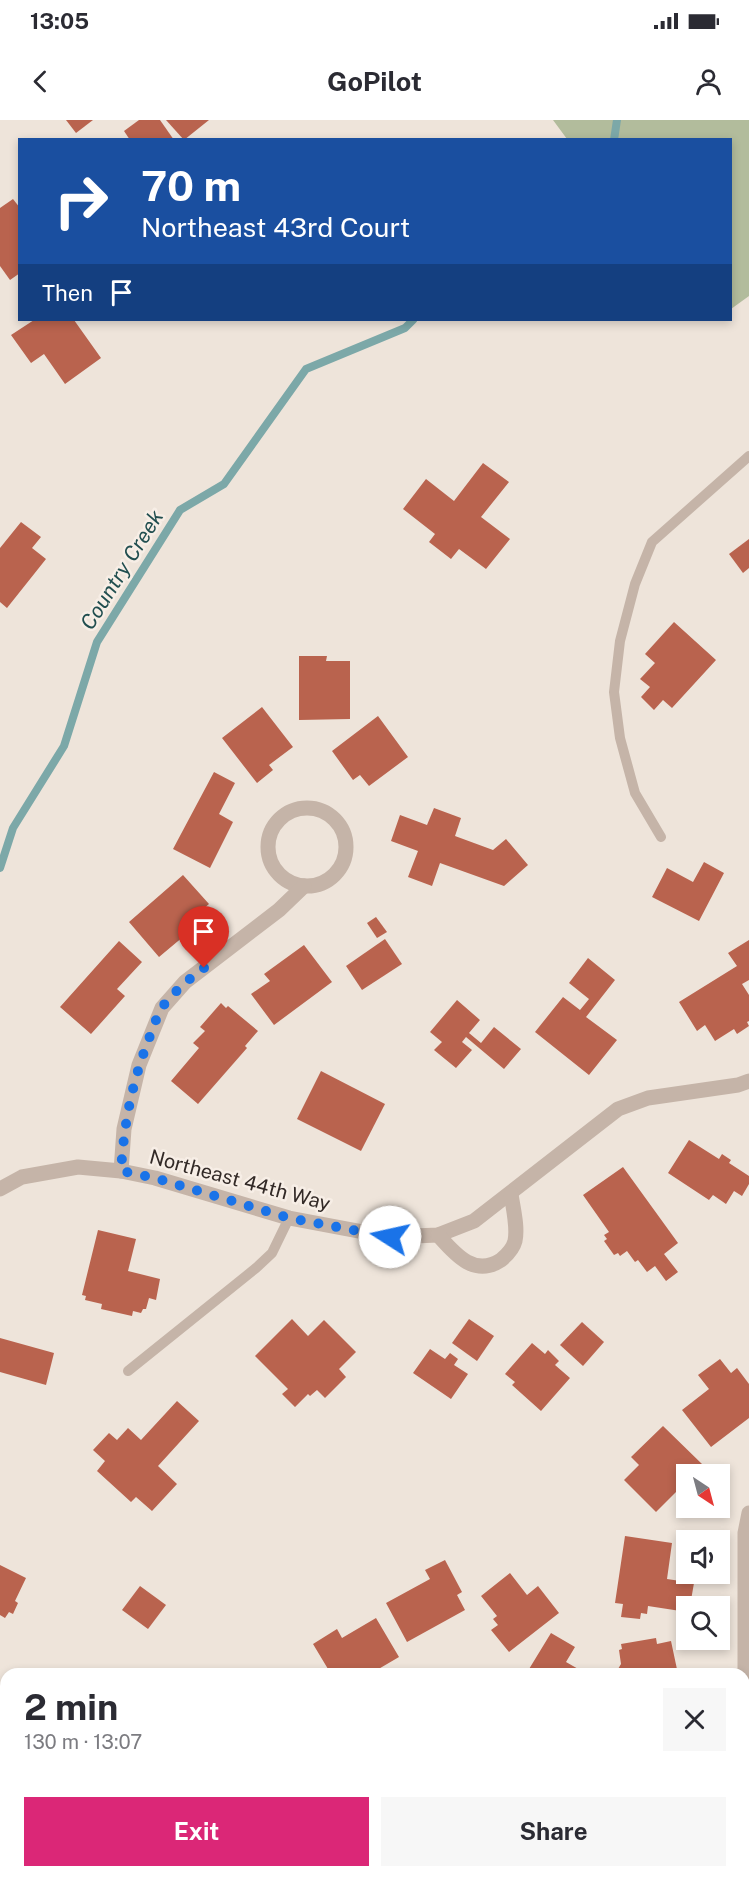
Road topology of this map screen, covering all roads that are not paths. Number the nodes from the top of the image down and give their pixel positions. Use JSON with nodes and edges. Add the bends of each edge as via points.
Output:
{"nodes":[{"id":1,"x":749,"y":456,"type":"edge"},
{"id":2,"x":661,"y":837,"type":"dead end"},
{"id":3,"x":304,"y":886,"type":"junction"},
{"id":4,"x":749,"y":1081,"type":"edge"},
{"id":5,"x":121,"y":1171,"type":"junction"},
{"id":6,"x":0,"y":1189,"type":"edge"},
{"id":7,"x":511,"y":1194,"type":"junction"},
{"id":8,"x":289,"y":1218,"type":"junction"},
{"id":9,"x":438,"y":1235,"type":"junction"},
{"id":10,"x":128,"y":1371,"type":"dead end"},
{"id":11,"x":749,"y":1513,"type":"edge"},
{"id":12,"x":746,"y":1668,"type":"edge"}],
"edges":[{"from":1,"to":2,"type":"lane","via":[[652,542],[635,584],[620,641],[614,692],[620,738],[634,793]]},
{"from":3,"to":3,"type":"street","via":[[317,885],[333,875],[344,859],[346,846],[337,822],[321,812],[302,808],[279,819],[272,829],[268,854],[280,876]]},
{"from":3,"to":5,"type":"street","via":[[185,982],[162,1008],[139,1065],[124,1130]]},
{"from":4,"to":7,"type":"street","name":"Northeast 44th Way","via":[[648,1098],[618,1109]]},
{"from":5,"to":6,"type":"street","name":"Northeast 44th Way","via":[[78,1167],[22,1177]]},
{"from":5,"to":8,"type":"street","name":"Northeast 44th Way"},
{"from":7,"to":9,"type":"street","name":"Northeast 44th Way","via":[[474,1221]]},
{"from":7,"to":9,"type":"street","via":[[515,1241],[496,1263],[476,1266],[466,1262]]},
{"from":8,"to":9,"type":"street","name":"Northeast 44th Way","via":[[390,1237]]},
{"from":8,"to":10,"type":"lane","via":[[272,1253]]},
{"from":11,"to":12,"type":"street","via":[[745,1533]]}]}
